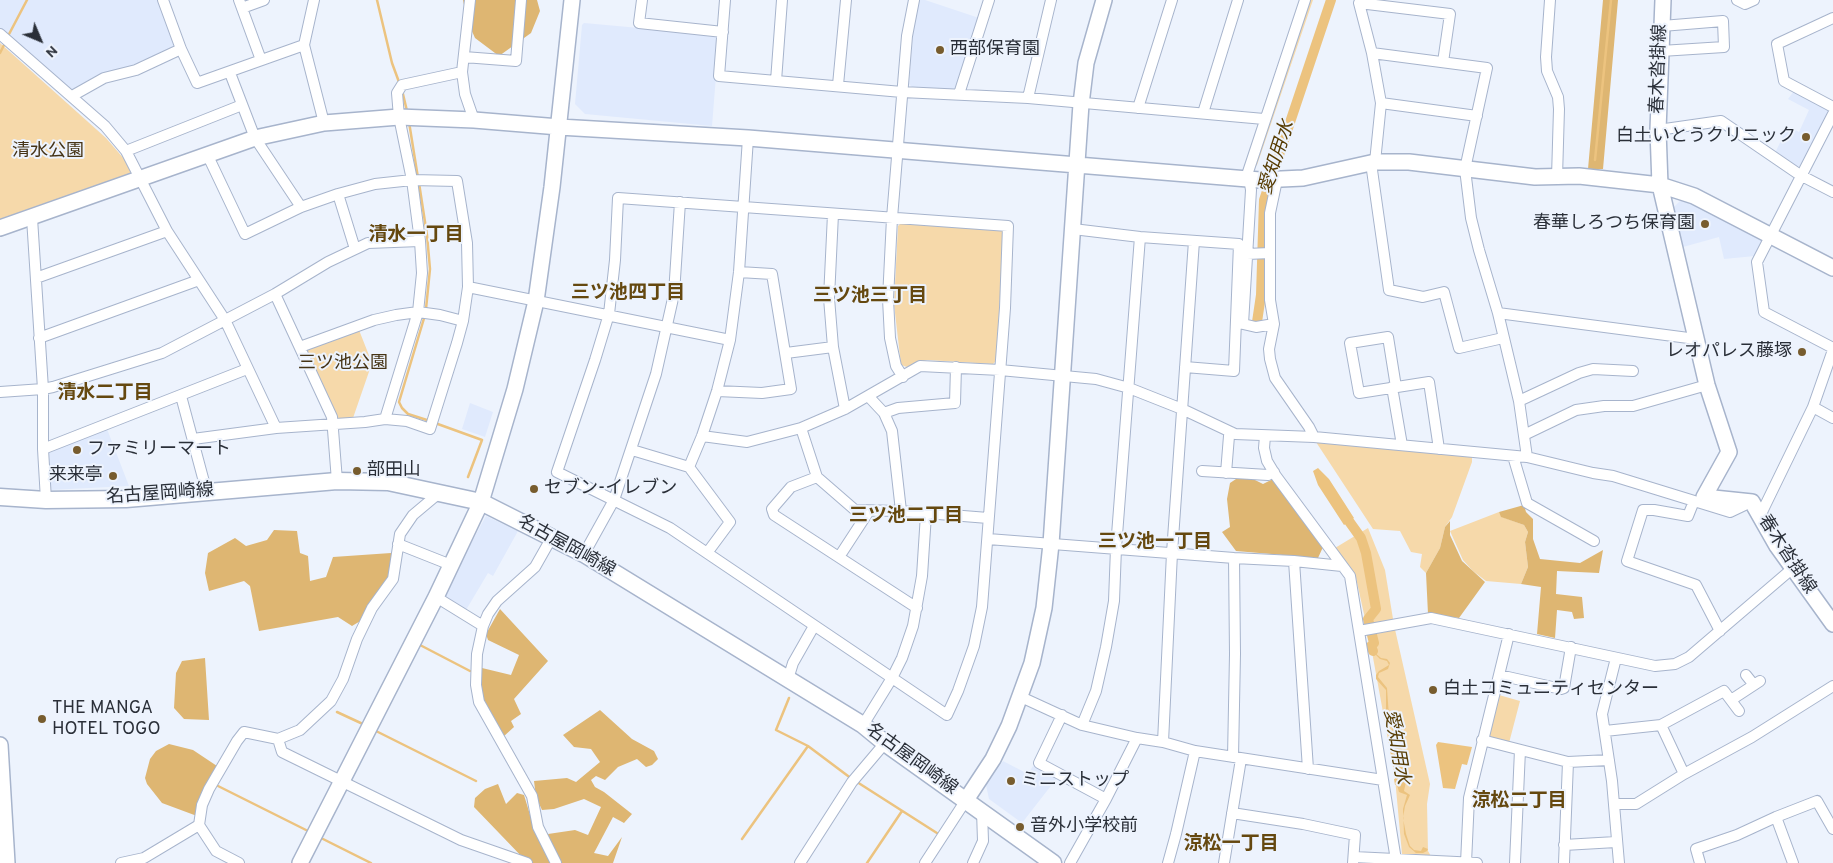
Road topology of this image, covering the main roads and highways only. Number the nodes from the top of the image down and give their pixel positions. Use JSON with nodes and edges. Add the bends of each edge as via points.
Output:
{"nodes":[{"id":1,"x":0,"y":497,"type":"edge"},
{"id":2,"x":1053,"y":863,"type":"edge"}],
"edges":[{"from":1,"to":2,"type":"main road","name":"名古屋岡崎線","via":[[126,499],[337,481],[388,482],[481,502],[584,554],[863,725]]}]}
